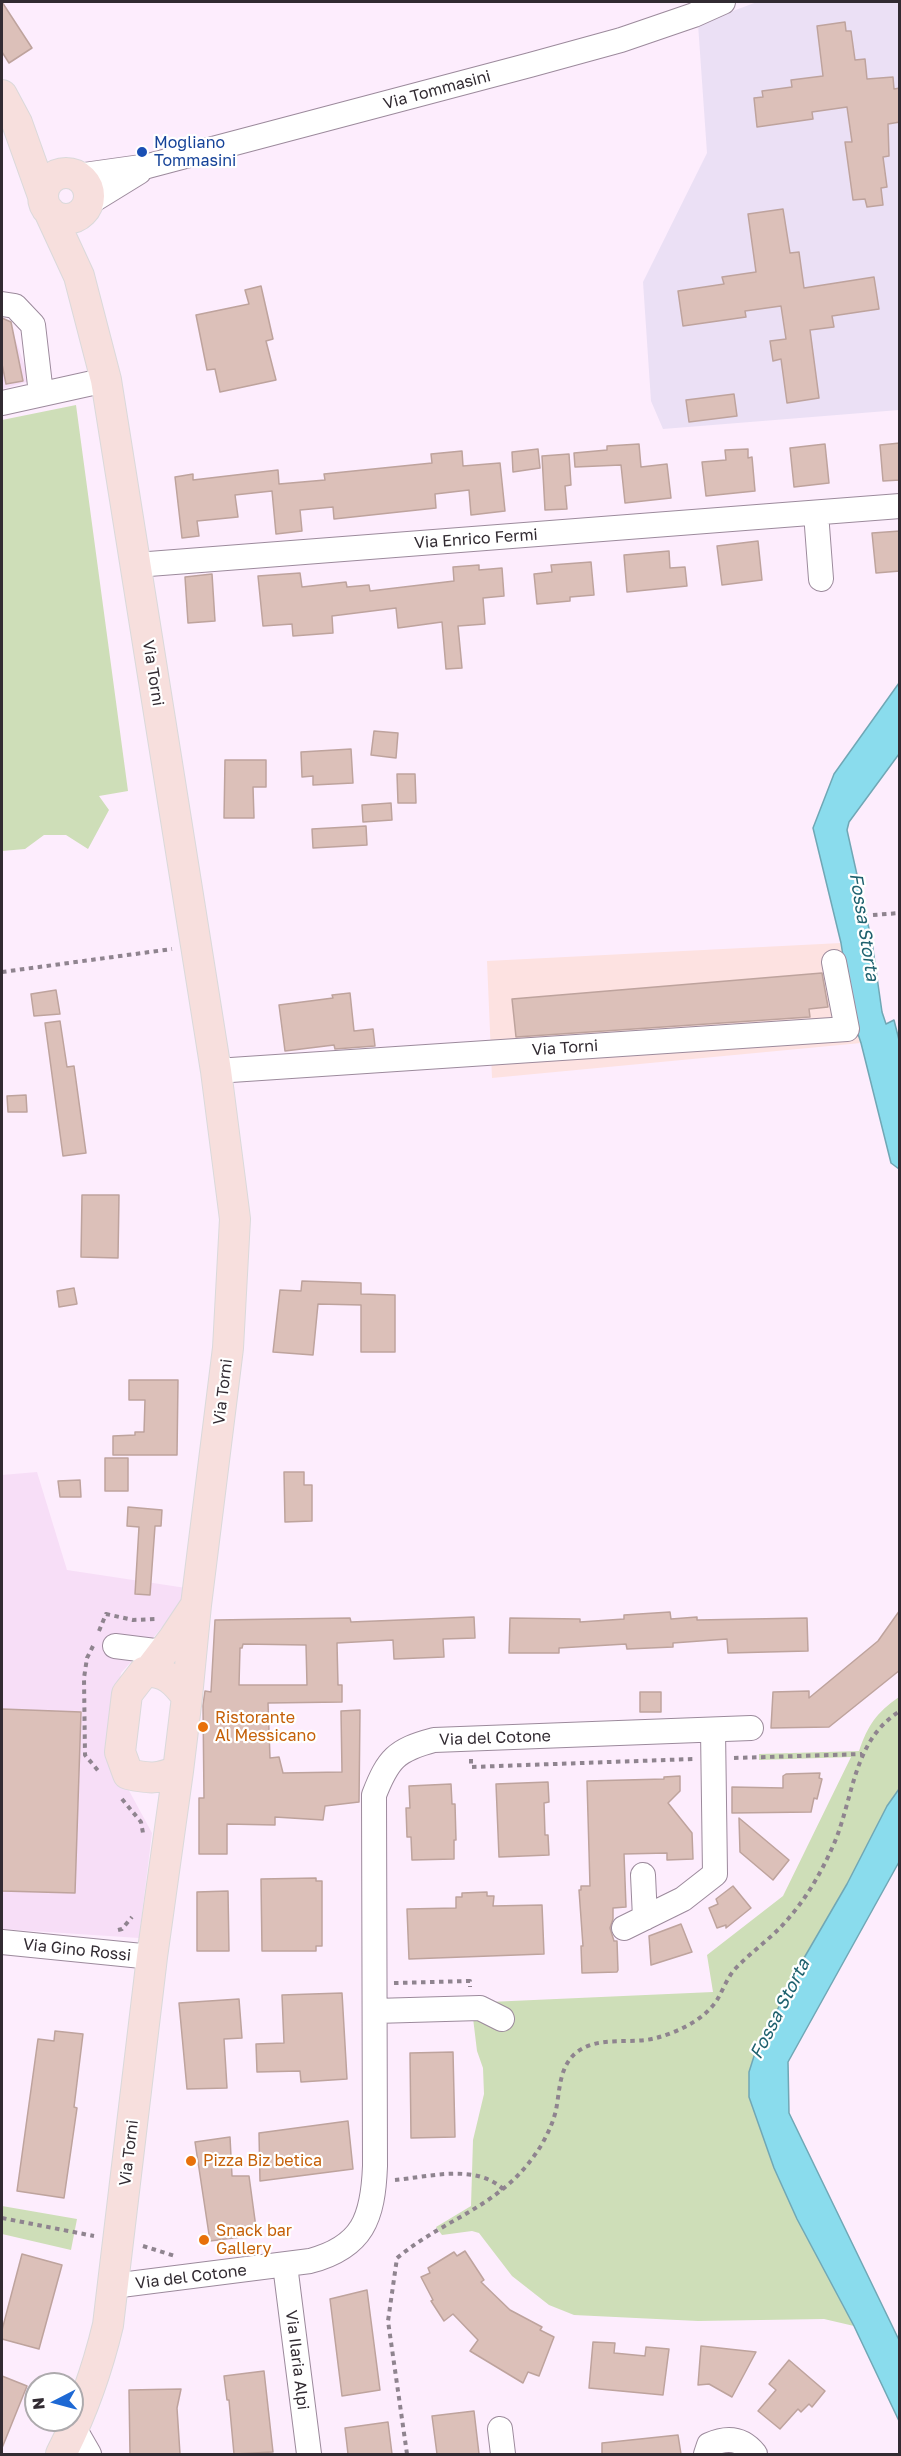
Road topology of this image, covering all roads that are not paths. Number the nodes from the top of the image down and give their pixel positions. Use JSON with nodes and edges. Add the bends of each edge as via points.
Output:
{"nodes":[{"id":1,"x":723,"y":2,"type":"edge"},
{"id":2,"x":2,"y":95,"type":"edge"},
{"id":3,"x":18,"y":123,"type":"junction"},
{"id":4,"x":148,"y":166,"type":"junction"},
{"id":5,"x":71,"y":175,"type":"junction"},
{"id":6,"x":46,"y":203,"type":"junction"},
{"id":7,"x":83,"y":209,"type":"junction"},
{"id":8,"x":79,"y":276,"type":"junction"},
{"id":9,"x":2,"y":304,"type":"edge"},
{"id":10,"x":106,"y":380,"type":"junction"},
{"id":11,"x":41,"y":394,"type":"junction"},
{"id":12,"x":2,"y":403,"type":"edge"},
{"id":13,"x":900,"y":506,"type":"edge"},
{"id":14,"x":816,"y":513,"type":"junction"},
{"id":15,"x":136,"y":565,"type":"junction"},
{"id":16,"x":821,"y":579,"type":"dead end"},
{"id":17,"x":834,"y":962,"type":"dead end"},
{"id":18,"x":216,"y":1071,"type":"junction"},
{"id":19,"x":196,"y":1605,"type":"junction"},
{"id":20,"x":115,"y":1646,"type":"dead end"},
{"id":21,"x":155,"y":1662,"type":"junction"},
{"id":22,"x":188,"y":1697,"type":"junction"},
{"id":23,"x":751,"y":1728,"type":"dead end"},
{"id":24,"x":713,"y":1730,"type":"junction"},
{"id":25,"x":178,"y":1771,"type":"junction"},
{"id":26,"x":118,"y":1784,"type":"junction"},
{"id":27,"x":156,"y":1844,"type":"junction"},
{"id":28,"x":643,"y":1875,"type":"dead end"},
{"id":29,"x":2,"y":1942,"type":"edge"},
{"id":30,"x":152,"y":1957,"type":"junction"},
{"id":31,"x":375,"y":2011,"type":"junction"},
{"id":32,"x":502,"y":2019,"type":"dead end"},
{"id":33,"x":285,"y":2265,"type":"junction"},
{"id":34,"x":113,"y":2286,"type":"junction"},
{"id":35,"x":84,"y":2403,"type":"edge"},
{"id":36,"x":500,"y":2428,"type":"dead end"},
{"id":37,"x":72,"y":2432,"type":"edge"},
{"id":38,"x":76,"y":2432,"type":"edge"},
{"id":39,"x":61,"y":2454,"type":"edge"},
{"id":40,"x":89,"y":2454,"type":"edge"},
{"id":41,"x":309,"y":2454,"type":"edge"},
{"id":42,"x":503,"y":2454,"type":"edge"},
{"id":43,"x":706,"y":2454,"type":"edge"},
{"id":44,"x":755,"y":2454,"type":"edge"}],
"edges":[{"from":1,"to":4,"type":"street","name":"Via Tommasini","via":[[610,43]]},
{"from":2,"to":3,"type":"main road","name":"Via Torni"},
{"from":3,"to":5,"type":"main road","name":"Via Torni"},
{"from":3,"to":6,"type":"main road","name":"Via Torni"},
{"from":4,"to":5,"type":"street","name":"Via Tommasini"},
{"from":4,"to":7,"type":"street","name":"Via Tommasini"},
{"from":5,"to":6,"type":"main road","via":[[58,175],[48,183]]},
{"from":5,"to":7,"type":"main road","name":"Via Torni","via":[[88,191]]},
{"from":6,"to":7,"type":"main road","via":[[60,218],[68,219]]},
{"from":6,"to":8,"type":"main road","name":"Via Torni"},
{"from":7,"to":8,"type":"main road","name":"Via Torni"},
{"from":8,"to":10,"type":"main road","name":"Via Torni"},
{"from":9,"to":11,"type":"street","via":[[15,306],[33,325]]},
{"from":10,"to":11,"type":"street"},
{"from":10,"to":15,"type":"main road","name":"Via Torni"},
{"from":11,"to":12,"type":"street"},
{"from":13,"to":14,"type":"street","name":"Via Enrico Fermi"},
{"from":14,"to":15,"type":"street","name":"Via Enrico Fermi"},
{"from":14,"to":16,"type":"street"},
{"from":15,"to":18,"type":"main road","name":"Via Torni"},
{"from":17,"to":18,"type":"street","name":"Via Torni","via":[[847,1029]]},
{"from":18,"to":19,"type":"main road","name":"Via Torni","via":[[235,1219],[228,1348]]},
{"from":19,"to":21,"type":"main road","name":"Via Torni"},
{"from":19,"to":22,"type":"main road","name":"Via Torni"},
{"from":20,"to":21,"type":"street"},
{"from":21,"to":22,"type":"main road"},
{"from":21,"to":26,"type":"main road","name":"Via Torni","via":[[127,1694]]},
{"from":22,"to":25,"type":"main road","name":"Via Torni"},
{"from":23,"to":24,"type":"street","name":"Via del Cotone"},
{"from":24,"to":28,"type":"street","via":[[716,1874],[683,1899],[634,1923]]},
{"from":24,"to":31,"type":"street","name":"Via del Cotone","via":[[434,1740],[407,1747],[384,1770],[374,1795]]},
{"from":25,"to":26,"type":"main road","via":[[161,1778]]},
{"from":25,"to":27,"type":"main road","name":"Via Torni"},
{"from":26,"to":27,"type":"main road","name":"Via Torni","via":[[152,1807]]},
{"from":27,"to":30,"type":"main road","name":"Via Torni"},
{"from":29,"to":30,"type":"street","name":"Via Gino Rossi"},
{"from":30,"to":34,"type":"main road","name":"Via Torni"},
{"from":31,"to":32,"type":"street","via":[[480,2008]]},
{"from":31,"to":33,"type":"street","name":"Via del Cotone","via":[[375,2166],[371,2209],[360,2232],[340,2251]]},
{"from":33,"to":34,"type":"street","name":"Via del Cotone"},
{"from":33,"to":41,"type":"street","name":"Via Ilaria Alpi"},
{"from":34,"to":35,"type":"main road","name":"Via Torni","via":[[97,2370]]},
{"from":36,"to":42,"type":"street"},
{"from":37,"to":39,"type":"main road","name":"Via Torni"},
{"from":38,"to":40,"type":"street"},
{"from":43,"to":44,"type":"street","via":[[709,2445],[736,2440]]}]}
